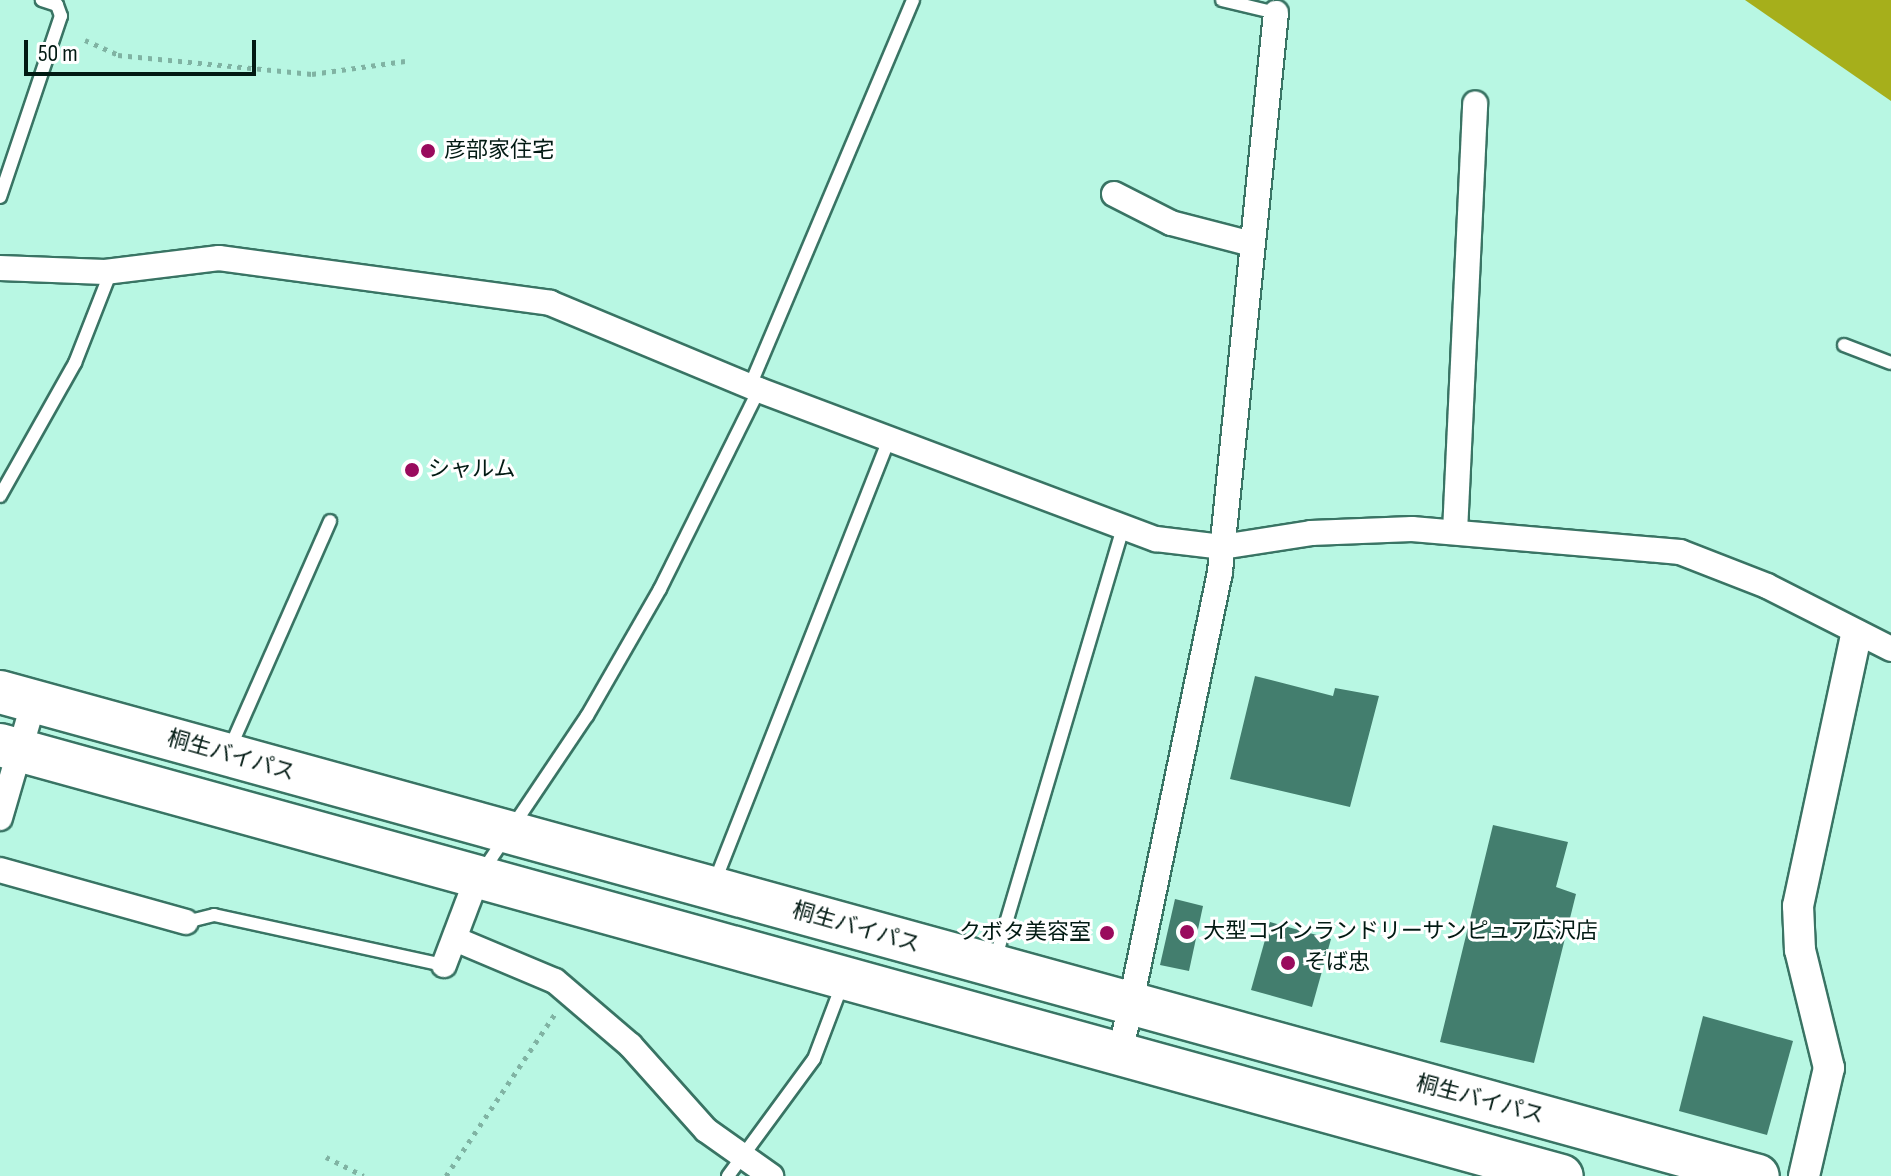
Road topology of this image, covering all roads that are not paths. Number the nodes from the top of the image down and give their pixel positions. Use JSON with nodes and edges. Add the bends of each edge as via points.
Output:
{"nodes":[{"id":1,"x":42,"y":0,"type":"edge"},
{"id":2,"x":913,"y":0,"type":"edge"},
{"id":3,"x":1222,"y":0,"type":"edge"},
{"id":4,"x":1276,"y":13,"type":"joint"},
{"id":5,"x":1475,"y":103,"type":"dead end"},
{"id":6,"x":1114,"y":194,"type":"dead end"},
{"id":7,"x":0,"y":197,"type":"edge"},
{"id":8,"x":1252,"y":244,"type":"junction"},
{"id":9,"x":0,"y":268,"type":"edge"},
{"id":10,"x":111,"y":271,"type":"junction"},
{"id":11,"x":1844,"y":345,"type":"dead end"},
{"id":12,"x":1891,"y":363,"type":"edge"},
{"id":13,"x":755,"y":388,"type":"junction"},
{"id":14,"x":889,"y":440,"type":"junction"},
{"id":15,"x":0,"y":496,"type":"edge"},
{"id":16,"x":330,"y":521,"type":"dead end"},
{"id":17,"x":1123,"y":529,"type":"junction"},
{"id":18,"x":1455,"y":532,"type":"junction"},
{"id":19,"x":1222,"y":547,"type":"junction"},
{"id":20,"x":1856,"y":635,"type":"junction"},
{"id":21,"x":1891,"y":649,"type":"edge"},
{"id":22,"x":17,"y":697,"type":"edge"},
{"id":23,"x":10,"y":748,"type":"edge"},
{"id":24,"x":228,"y":755,"type":"junction"},
{"id":25,"x":0,"y":818,"type":"edge"},
{"id":26,"x":510,"y":835,"type":"junction"},
{"id":27,"x":0,"y":870,"type":"edge"},
{"id":28,"x":477,"y":878,"type":"junction"},
{"id":29,"x":713,"y":888,"type":"junction"},
{"id":30,"x":186,"y":922,"type":"joint"},
{"id":31,"x":455,"y":939,"type":"junction"},
{"id":32,"x":444,"y":965,"type":"joint"},
{"id":33,"x":994,"y":967,"type":"junction"},
{"id":34,"x":843,"y":979,"type":"junction"},
{"id":35,"x":1132,"y":1006,"type":"junction"},
{"id":36,"x":1120,"y":1055,"type":"junction"},
{"id":37,"x":734,"y":1166,"type":"edge"},
{"id":38,"x":771,"y":1176,"type":"edge"},
{"id":39,"x":1562,"y":1176,"type":"edge"},
{"id":40,"x":1758,"y":1176,"type":"edge"},
{"id":41,"x":1804,"y":1176,"type":"edge"}],
"edges":[{"from":1,"to":7,"type":"lane","via":[[57,5],[61,16]]},
{"from":2,"to":13,"type":"lane"},
{"from":3,"to":4,"type":"lane"},
{"from":4,"to":8,"type":"street"},
{"from":5,"to":18,"type":"street"},
{"from":6,"to":8,"type":"street","via":[[1171,223]]},
{"from":8,"to":19,"type":"street"},
{"from":9,"to":10,"type":"street"},
{"from":10,"to":13,"type":"street","via":[[219,258],[550,303]]},
{"from":10,"to":15,"type":"lane","via":[[75,363]]},
{"from":11,"to":12,"type":"lane"},
{"from":13,"to":14,"type":"street"},
{"from":13,"to":26,"type":"lane","via":[[660,589]]},
{"from":14,"to":17,"type":"street"},
{"from":14,"to":29,"type":"lane"},
{"from":16,"to":24,"type":"lane"},
{"from":17,"to":19,"type":"street","via":[[1186,545]]},
{"from":17,"to":33,"type":"lane"},
{"from":18,"to":19,"type":"street","via":[[1342,531]]},
{"from":18,"to":20,"type":"street","via":[[1680,552],[1767,586]]},
{"from":19,"to":35,"type":"street","via":[[1179,796]]},
{"from":20,"to":21,"type":"street"},
{"from":20,"to":41,"type":"street","via":[[1798,906],[1800,950],[1829,1068]]},
{"from":22,"to":23,"type":"street"},
{"from":22,"to":24,"type":"highway","name":"桐生バイパス"},
{"from":23,"to":25,"type":"street"},
{"from":23,"to":28,"type":"highway"},
{"from":24,"to":26,"type":"highway","name":"桐生バイパス"},
{"from":26,"to":28,"type":"lane"},
{"from":26,"to":29,"type":"highway","name":"桐生バイパス"},
{"from":27,"to":30,"type":"street"},
{"from":28,"to":31,"type":"street"},
{"from":28,"to":34,"type":"highway"},
{"from":29,"to":33,"type":"highway","name":"桐生バイパス"},
{"from":30,"to":32,"type":"lane","via":[[214,915]]},
{"from":31,"to":32,"type":"street"},
{"from":31,"to":37,"type":"street","via":[[524,963],[569,994],[630,1045]]},
{"from":33,"to":35,"type":"highway","name":"桐生バイパス"},
{"from":34,"to":36,"type":"highway"},
{"from":34,"to":37,"type":"lane","via":[[814,1059]]},
{"from":35,"to":36,"type":"street"},
{"from":35,"to":40,"type":"highway","name":"桐生バイパス"},
{"from":36,"to":39,"type":"highway"},
{"from":37,"to":38,"type":"street"}]}
